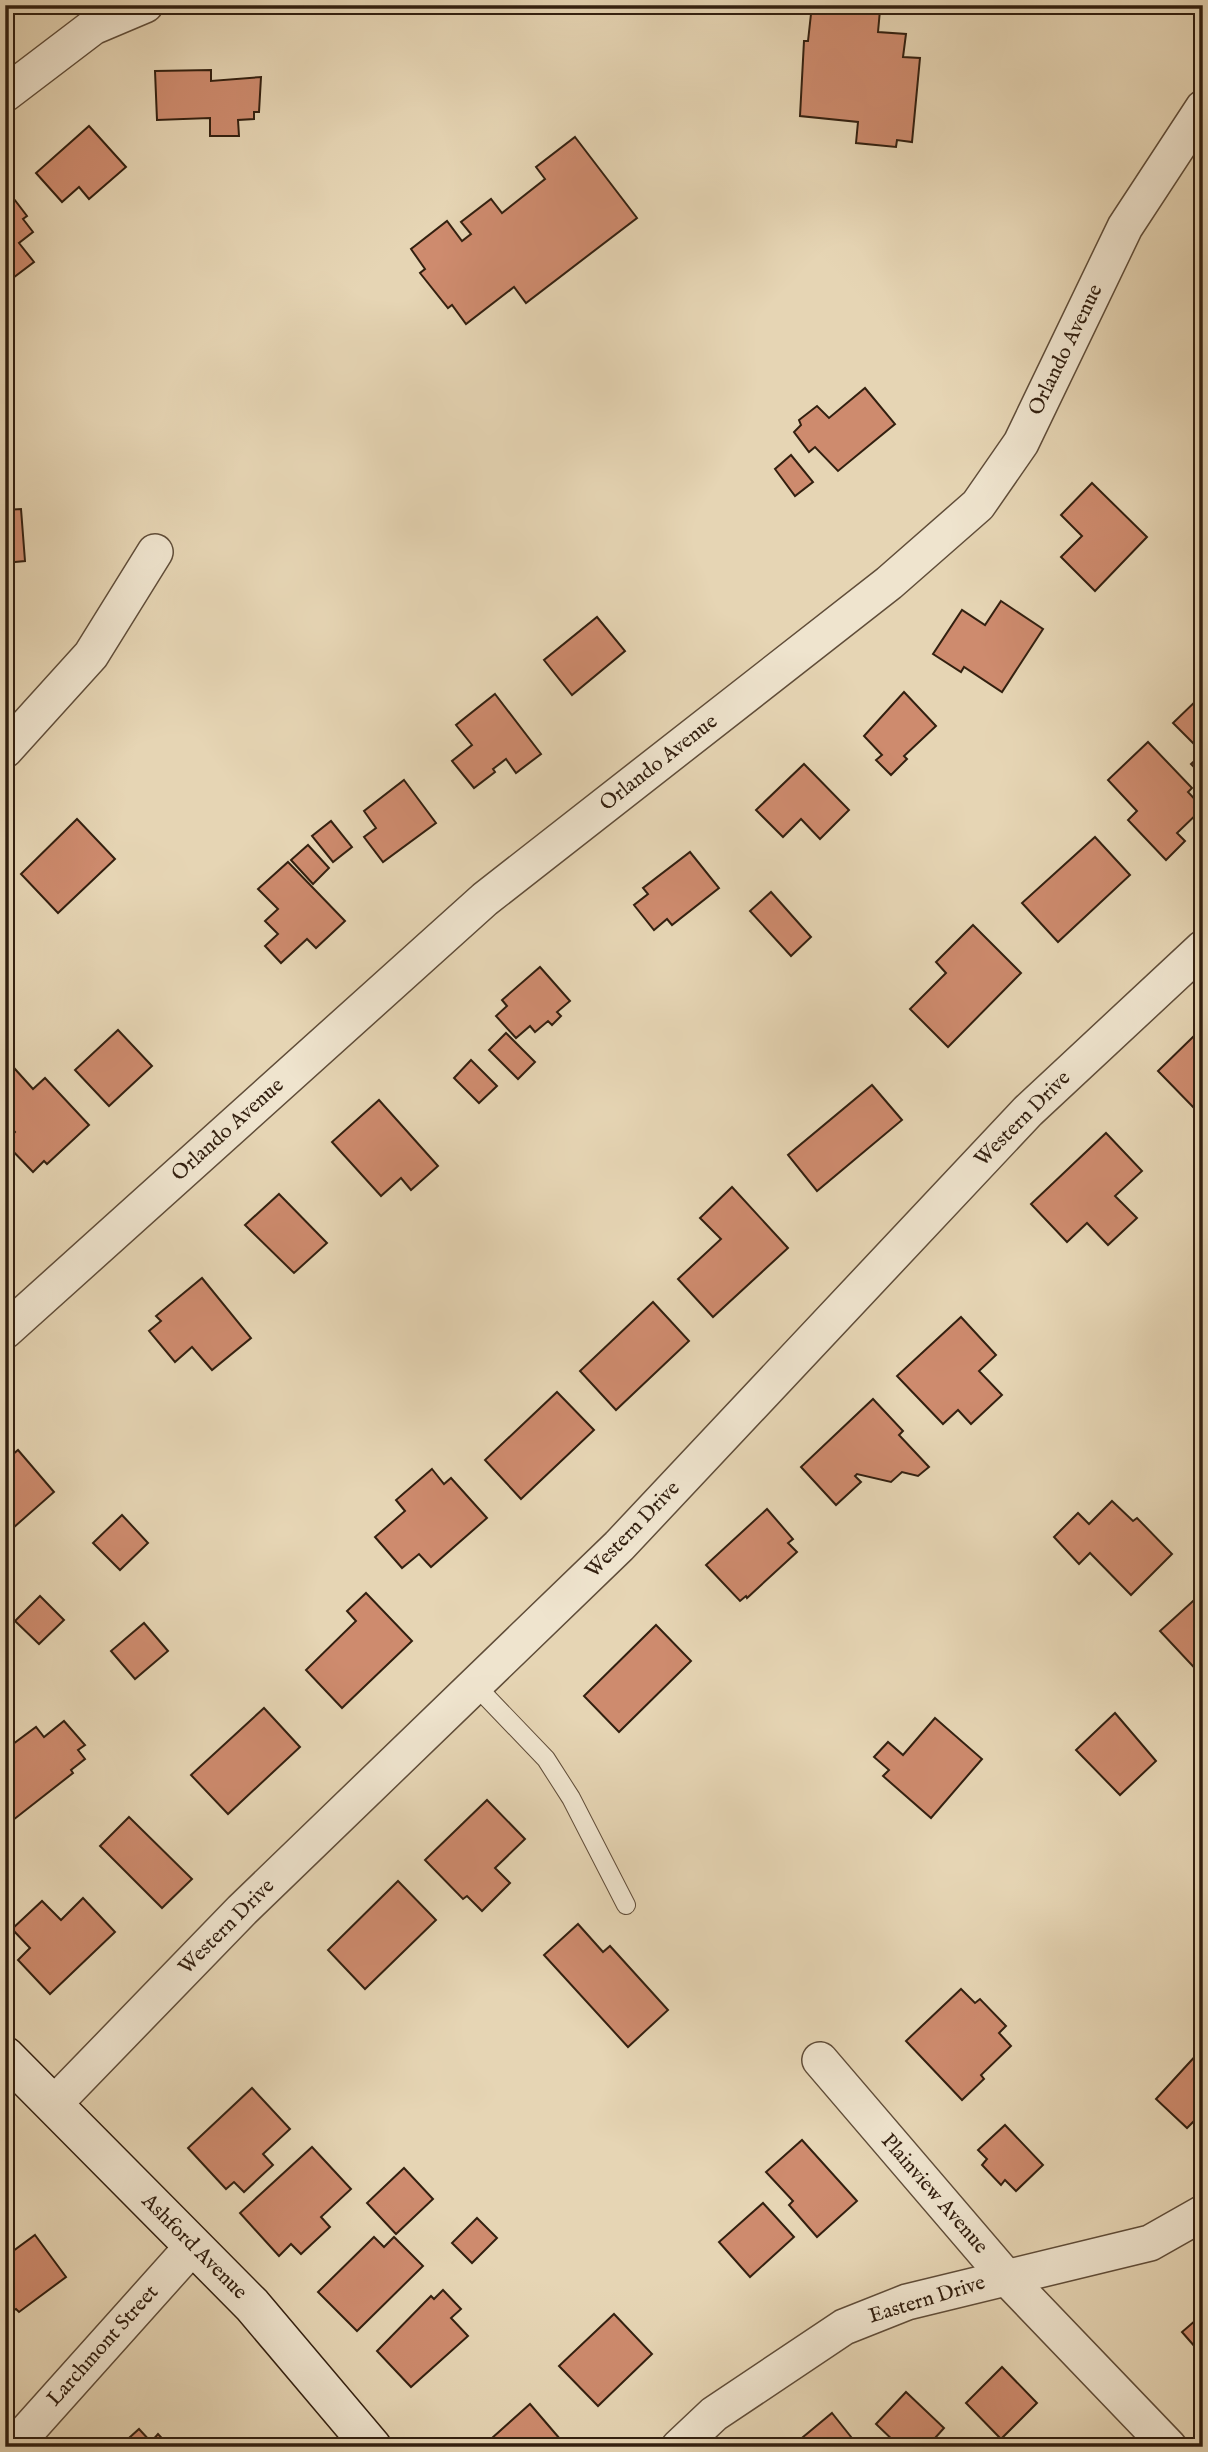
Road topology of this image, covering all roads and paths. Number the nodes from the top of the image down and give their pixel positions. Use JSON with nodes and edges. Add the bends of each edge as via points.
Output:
{"nodes":[{"id":1,"x":145,"y":5,"type":"edge"},
{"id":2,"x":5,"y":94,"type":"edge"},
{"id":3,"x":1203,"y":108,"type":"edge"},
{"id":4,"x":155,"y":552,"type":"dead end"},
{"id":5,"x":5,"y":750,"type":"edge"},
{"id":6,"x":1203,"y":948,"type":"edge"},
{"id":7,"x":5,"y":1331,"type":"edge"},
{"id":8,"x":476,"y":1686,"type":"junction"},
{"id":9,"x":626,"y":1905,"type":"dead end"},
{"id":10,"x":5,"y":2056,"type":"edge"},
{"id":11,"x":820,"y":2060,"type":"dead end"},
{"id":12,"x":53,"y":2105,"type":"junction"},
{"id":13,"x":1203,"y":2213,"type":"edge"},
{"id":14,"x":193,"y":2246,"type":"junction"},
{"id":15,"x":1005,"y":2276,"type":"junction"},
{"id":16,"x":13,"y":2447,"type":"edge"},
{"id":17,"x":372,"y":2447,"type":"edge"},
{"id":18,"x":679,"y":2447,"type":"edge"},
{"id":19,"x":1169,"y":2447,"type":"edge"}],
"edges":[{"from":1,"to":2,"type":"street","via":[[93,27]]},
{"from":3,"to":7,"type":"street","name":"Orlando Avenue","via":[[1125,227],[1021,443],[978,505],[889,583],[485,899]]},
{"from":4,"to":5,"type":"street","via":[[91,656]]},
{"from":6,"to":8,"type":"street","name":"Western Drive","via":[[1028,1111],[619,1546]]},
{"from":8,"to":9,"type":"lane","via":[[546,1759]]},
{"from":8,"to":12,"type":"street","name":"Western Drive","via":[[242,1910]]},
{"from":10,"to":12,"type":"main road","name":"Ashford Avenue"},
{"from":11,"to":15,"type":"street","name":"Plainview Avenue"},
{"from":12,"to":14,"type":"main road","name":"Ashford Avenue"},
{"from":13,"to":15,"type":"street","name":"Eastern Drive","via":[[1150,2244]]},
{"from":14,"to":16,"type":"street","name":"Larchmont Street"},
{"from":14,"to":17,"type":"main road","name":"Ashford Avenue","via":[[252,2305]]},
{"from":15,"to":18,"type":"street","name":"Eastern Drive","via":[[907,2302],[844,2327],[714,2414]]},
{"from":15,"to":19,"type":"street","name":"Plainview Avenue"}]}
